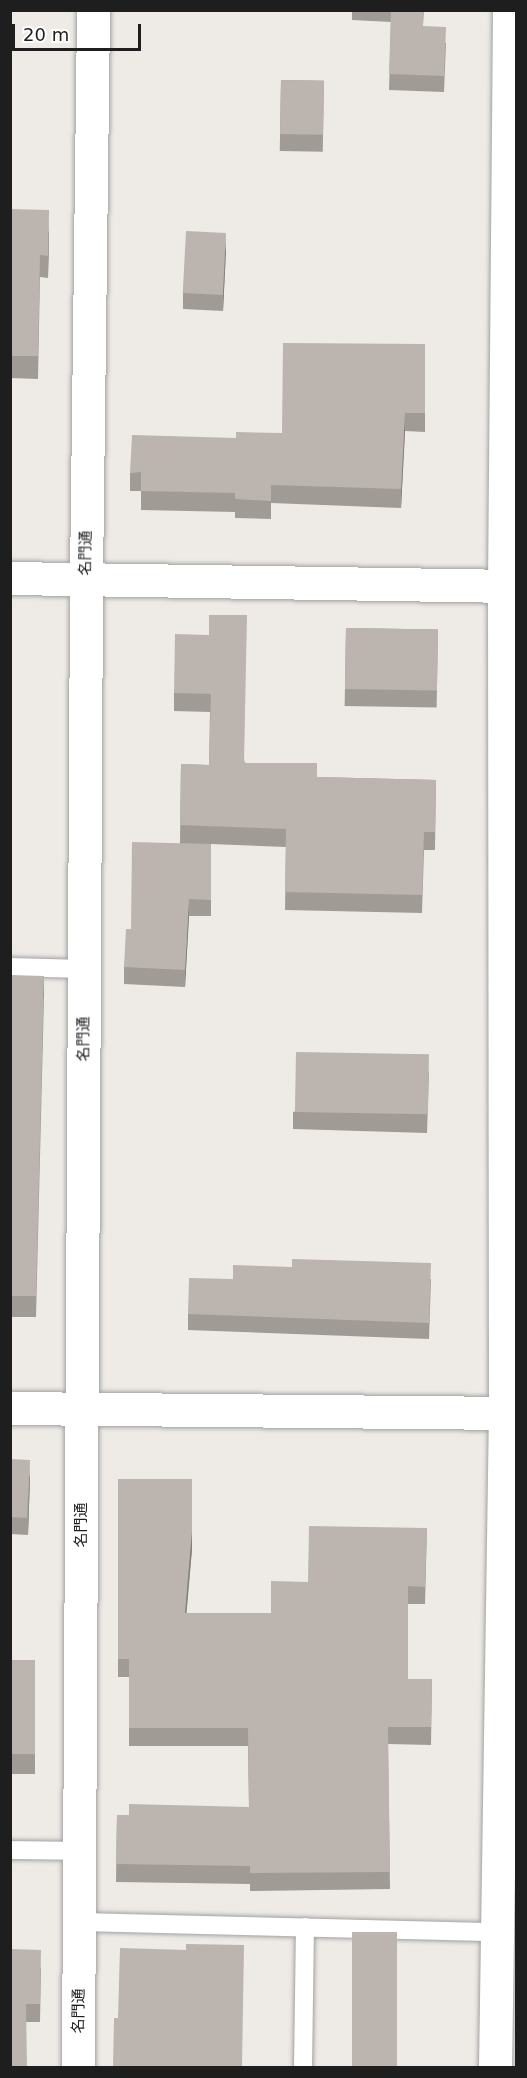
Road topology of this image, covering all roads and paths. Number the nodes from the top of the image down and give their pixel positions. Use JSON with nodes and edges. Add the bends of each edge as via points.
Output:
{"nodes":[{"id":1,"x":93,"y":10,"type":"edge"},
{"id":2,"x":509,"y":10,"type":"edge"},
{"id":3,"x":10,"y":578,"type":"edge"},
{"id":4,"x":86,"y":578,"type":"junction"},
{"id":5,"x":510,"y":586,"type":"edge"},
{"id":6,"x":10,"y":967,"type":"edge"},
{"id":7,"x":84,"y":969,"type":"junction"},
{"id":8,"x":10,"y":1408,"type":"edge"},
{"id":9,"x":82,"y":1408,"type":"junction"},
{"id":10,"x":511,"y":1413,"type":"edge"},
{"id":11,"x":10,"y":1850,"type":"edge"},
{"id":12,"x":80,"y":1851,"type":"junction"},
{"id":13,"x":80,"y":1923,"type":"junction"},
{"id":14,"x":305,"y":1927,"type":"junction"},
{"id":15,"x":498,"y":1932,"type":"junction"},
{"id":16,"x":78,"y":2067,"type":"edge"},
{"id":17,"x":303,"y":2067,"type":"edge"},
{"id":18,"x":495,"y":2067,"type":"edge"}],
"edges":[{"from":1,"to":4,"type":"street","name":"名門通"},
{"from":2,"to":5,"type":"street"},
{"from":3,"to":4,"type":"street"},
{"from":4,"to":5,"type":"street"},
{"from":4,"to":7,"type":"street","name":"名門通"},
{"from":5,"to":10,"type":"street"},
{"from":6,"to":7,"type":"lane"},
{"from":7,"to":9,"type":"street","name":"名門通"},
{"from":8,"to":9,"type":"street"},
{"from":9,"to":10,"type":"street"},
{"from":9,"to":12,"type":"street","name":"名門通"},
{"from":10,"to":15,"type":"street"},
{"from":11,"to":12,"type":"lane"},
{"from":12,"to":13,"type":"street","name":"名門通"},
{"from":13,"to":14,"type":"lane"},
{"from":13,"to":16,"type":"street","name":"名門通"},
{"from":14,"to":15,"type":"lane"},
{"from":14,"to":17,"type":"lane"},
{"from":15,"to":18,"type":"street"}]}
